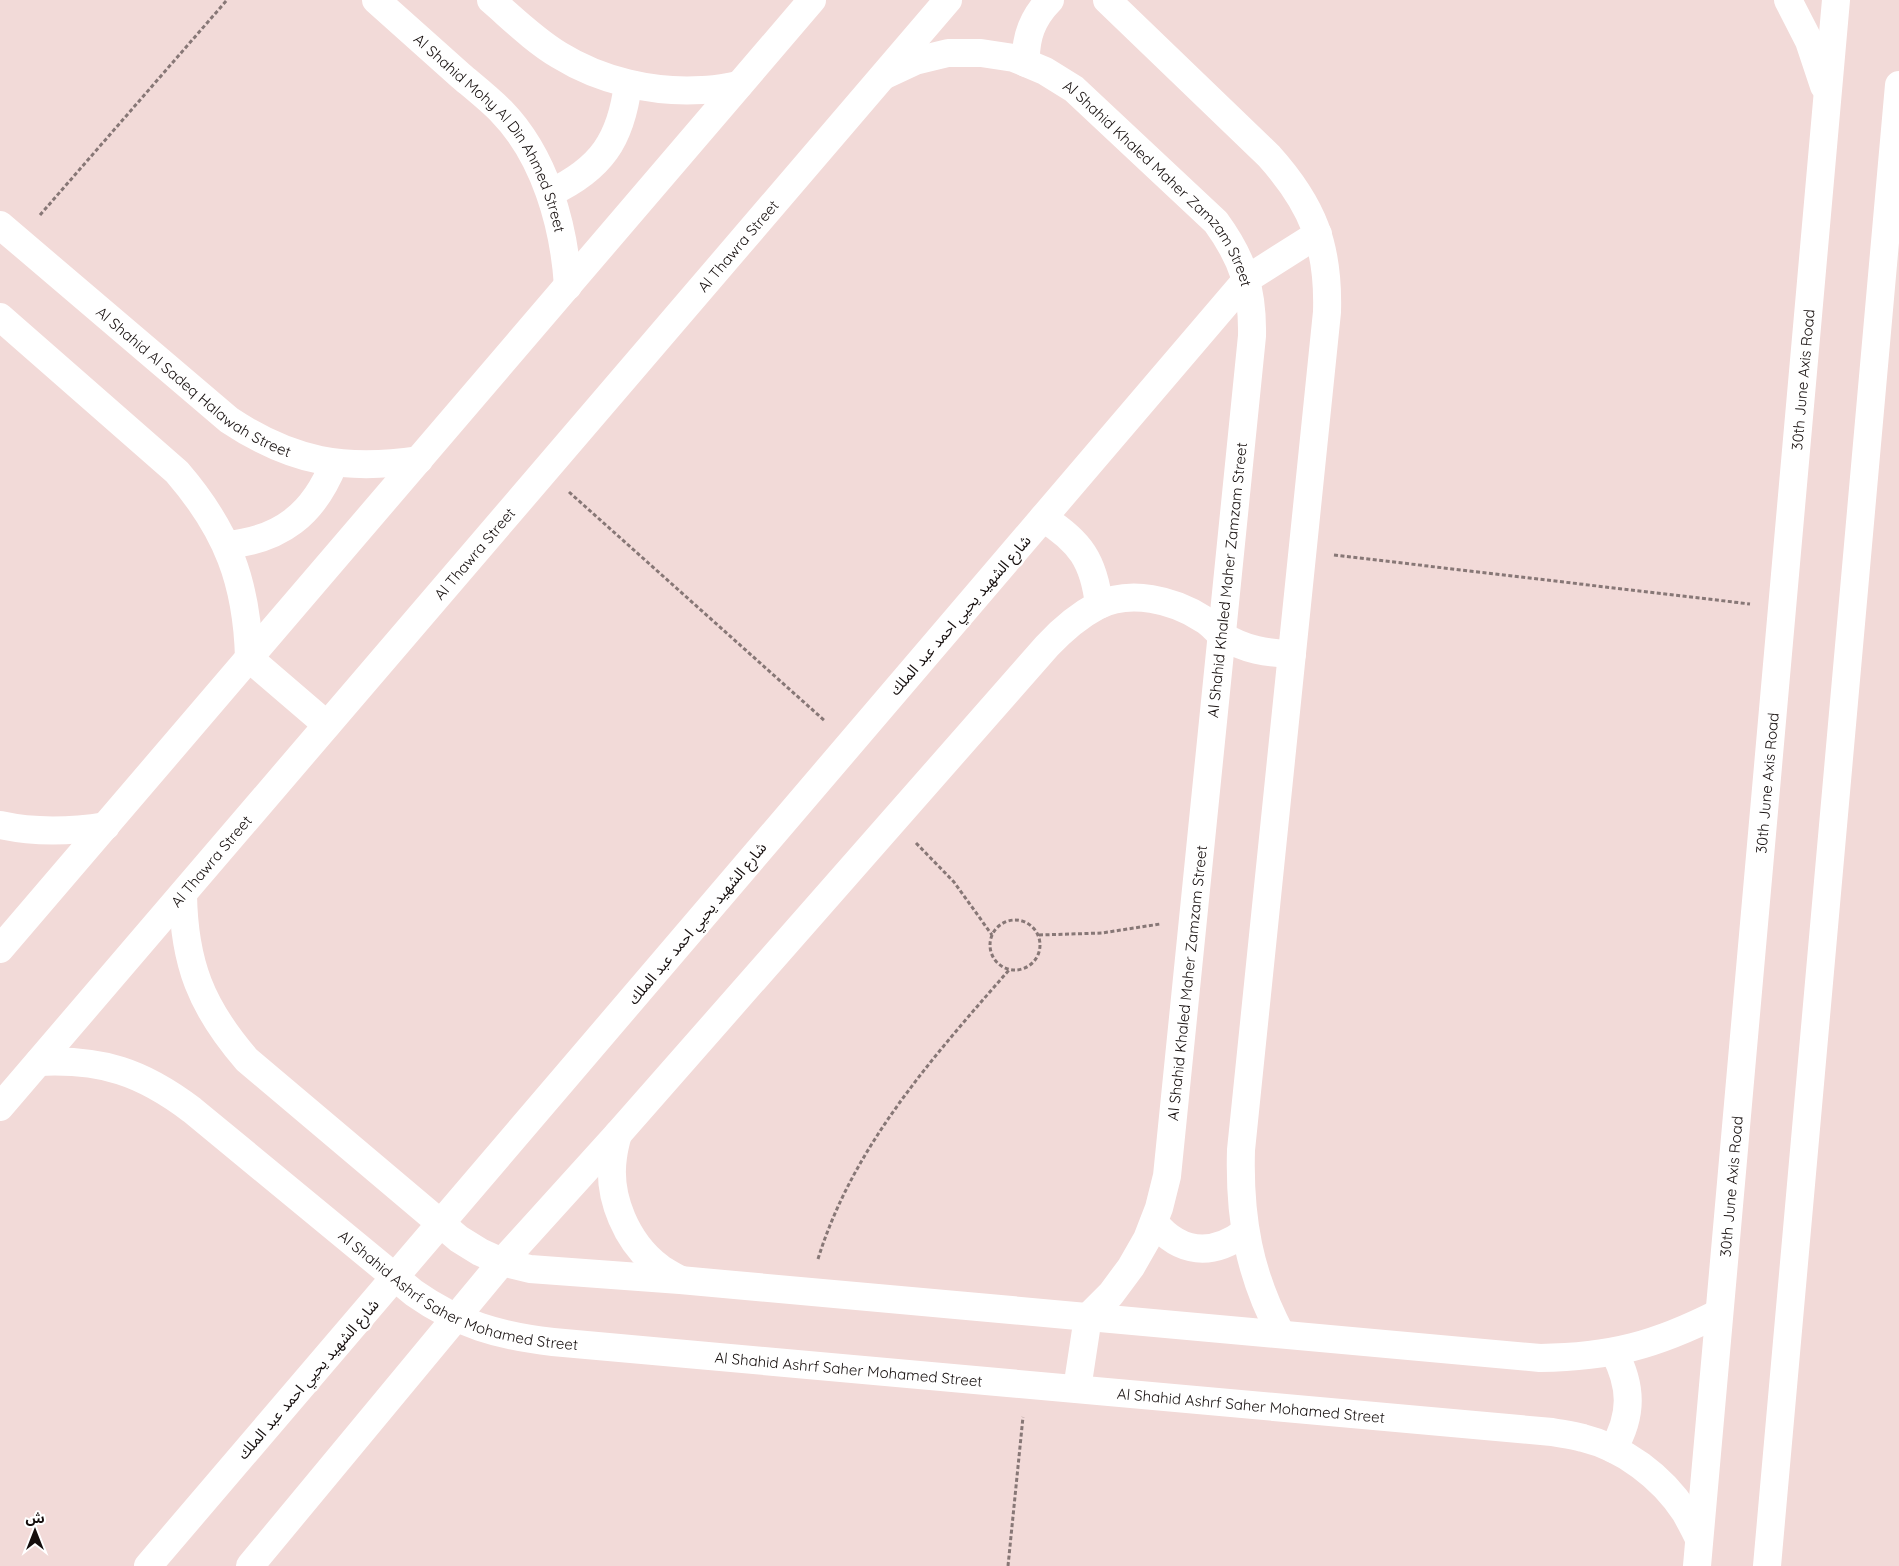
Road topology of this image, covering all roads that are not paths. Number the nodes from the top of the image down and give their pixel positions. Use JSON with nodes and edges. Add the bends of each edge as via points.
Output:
{"nodes":[{"id":1,"x":376,"y":0,"type":"edge"},
{"id":2,"x":491,"y":0,"type":"edge"},
{"id":3,"x":812,"y":0,"type":"edge"},
{"id":4,"x":948,"y":0,"type":"edge"},
{"id":5,"x":1050,"y":0,"type":"edge"},
{"id":6,"x":1107,"y":0,"type":"edge"},
{"id":7,"x":1788,"y":0,"type":"edge"},
{"id":8,"x":1836,"y":0,"type":"edge"},
{"id":9,"x":1026,"y":63,"type":"junction"},
{"id":10,"x":885,"y":75,"type":"junction"},
{"id":11,"x":628,"y":84,"type":"junction"},
{"id":12,"x":740,"y":85,"type":"junction"},
{"id":13,"x":1899,"y":86,"type":"edge"},
{"id":14,"x":1827,"y":100,"type":"junction"},
{"id":15,"x":550,"y":193,"type":"junction"},
{"id":16,"x":9,"y":232,"type":"edge"},
{"id":17,"x":1318,"y":234,"type":"junction"},
{"id":18,"x":1247,"y":279,"type":"junction"},
{"id":19,"x":568,"y":286,"type":"junction"},
{"id":20,"x":0,"y":317,"type":"edge"},
{"id":21,"x":419,"y":460,"type":"junction"},
{"id":22,"x":334,"y":463,"type":"junction"},
{"id":23,"x":1043,"y":518,"type":"junction"},
{"id":24,"x":226,"y":545,"type":"junction"},
{"id":25,"x":1099,"y":605,"type":"junction"},
{"id":26,"x":1222,"y":635,"type":"junction"},
{"id":27,"x":1292,"y":654,"type":"junction"},
{"id":28,"x":249,"y":658,"type":"junction"},
{"id":29,"x":327,"y":725,"type":"junction"},
{"id":30,"x":0,"y":825,"type":"edge"},
{"id":31,"x":106,"y":826,"type":"junction"},
{"id":32,"x":183,"y":894,"type":"junction"},
{"id":33,"x":0,"y":949,"type":"edge"},
{"id":34,"x":39,"y":1062,"type":"junction"},
{"id":35,"x":0,"y":1108,"type":"edge"},
{"id":36,"x":618,"y":1134,"type":"junction"},
{"id":37,"x":1154,"y":1222,"type":"junction"},
{"id":38,"x":441,"y":1223,"type":"junction"},
{"id":39,"x":1245,"y":1232,"type":"junction"},
{"id":40,"x":502,"y":1262,"type":"junction"},
{"id":41,"x":395,"y":1277,"type":"junction"},
{"id":42,"x":680,"y":1280,"type":"junction"},
{"id":43,"x":1719,"y":1314,"type":"junction"},
{"id":44,"x":1088,"y":1317,"type":"junction"},
{"id":45,"x":456,"y":1318,"type":"junction"},
{"id":46,"x":1281,"y":1334,"type":"junction"},
{"id":47,"x":1614,"y":1352,"type":"junction"},
{"id":48,"x":1077,"y":1389,"type":"junction"},
{"id":49,"x":1613,"y":1449,"type":"junction"},
{"id":50,"x":1699,"y":1539,"type":"junction"},
{"id":51,"x":148,"y":1566,"type":"edge"},
{"id":52,"x":250,"y":1566,"type":"edge"},
{"id":53,"x":1697,"y":1566,"type":"edge"},
{"id":54,"x":1767,"y":1566,"type":"edge"}],
"edges":[{"from":1,"to":15,"type":"street","name":"Al Shahid Mohy Al Din Ahmed Street","via":[[502,112],[521,137]]},
{"from":2,"to":11,"type":"street","via":[[559,55],[592,72]]},
{"from":3,"to":12,"type":"street"},
{"from":4,"to":10,"type":"street","name":"Al Thawra Street"},
{"from":5,"to":9,"type":"street","via":[[1037,15],[1028,34]]},
{"from":6,"to":17,"type":"street","via":[[1288,177],[1304,201]]},
{"from":7,"to":14,"type":"street","via":[[1809,40]]},
{"from":8,"to":14,"type":"street","name":"30th June Axis Road"},
{"from":9,"to":10,"type":"street","name":"Al Shahid Khaled Maher Zamzam Street","via":[[981,53],[948,54],[915,61]]},
{"from":9,"to":18,"type":"street","name":"Al Shahid Khaled Maher Zamzam Street","via":[[1074,88],[1216,222],[1232,246]]},
{"from":10,"to":29,"type":"street","name":"Al Thawra Street"},
{"from":11,"to":12,"type":"street","via":[[665,90]]},
{"from":11,"to":15,"type":"street","via":[[620,122],[606,150],[572,183]]},
{"from":12,"to":19,"type":"street"},
{"from":13,"to":54,"type":"street"},
{"from":14,"to":43,"type":"street","name":"30th June Axis Road"},
{"from":15,"to":19,"type":"street","name":"Al Shahid Mohy Al Din Ahmed Street","via":[[566,254]]},
{"from":16,"to":22,"type":"street","name":"Al Shahid Al Sadeq Halawah Street","via":[[229,420],[279,448]]},
{"from":17,"to":18,"type":"street","name":"شارع الشهيد يحيي احمد عبد الملك"},
{"from":17,"to":27,"type":"street","via":[[1328,283],[1327,312]]},
{"from":18,"to":23,"type":"street","name":"شارع الشهيد يحيي احمد عبد الملك"},
{"from":18,"to":26,"type":"street","name":"Al Shahid Khaled Maher Zamzam Street","via":[[1252,336]]},
{"from":19,"to":21,"type":"street"},
{"from":20,"to":24,"type":"street","via":[[177,472],[196,494]]},
{"from":21,"to":22,"type":"street","name":"Al Shahid Al Sadeq Halawah Street","via":[[363,465]]},
{"from":21,"to":28,"type":"street"},
{"from":22,"to":24,"type":"street","via":[[316,500],[285,528],[247,543]]},
{"from":23,"to":25,"type":"street","via":[[1062,529],[1090,562]]},
{"from":23,"to":38,"type":"street","name":"شارع الشهيد يحيي احمد عبد الملك"},
{"from":24,"to":28,"type":"street","via":[[244,600]]},
{"from":25,"to":26,"type":"street","via":[[1141,598],[1164,601],[1205,620]]},
{"from":25,"to":36,"type":"street","via":[[1069,624],[1047,646]]},
{"from":26,"to":27,"type":"street","via":[[1244,647]]},
{"from":26,"to":37,"type":"street","name":"Al Shahid Khaled Maher Zamzam Street","via":[[1170,1152]]},
{"from":27,"to":39,"type":"street","via":[[1241,1150],[1240,1182]]},
{"from":28,"to":29,"type":"street"},
{"from":28,"to":31,"type":"street"},
{"from":29,"to":32,"type":"street","name":"Al Thawra Street"},
{"from":30,"to":31,"type":"street","via":[[49,832]]},
{"from":31,"to":33,"type":"street"},
{"from":32,"to":34,"type":"street","name":"Al Thawra Street"},
{"from":32,"to":38,"type":"street","via":[[187,945],[193,971],[215,1019],[230,1040],[247,1060]]},
{"from":34,"to":35,"type":"street","name":"Al Thawra Street"},
{"from":34,"to":41,"type":"street","name":"Al Shahid Ashrf Saher Mohamed Street","via":[[78,1062],[109,1067],[153,1084],[192,1110]]},
{"from":36,"to":40,"type":"street"},
{"from":36,"to":42,"type":"street","via":[[613,1182],[627,1230],[659,1267]]},
{"from":37,"to":39,"type":"street","via":[[1163,1234],[1176,1242],[1204,1250],[1233,1242]]},
{"from":37,"to":44,"type":"street","name":"Al Shahid Khaled Maher Zamzam Street","via":[[1131,1267]]},
{"from":38,"to":40,"type":"street","via":[[459,1239]]},
{"from":38,"to":41,"type":"street","name":"شارع الشهيد يحيي احمد عبد الملك"},
{"from":39,"to":46,"type":"street","via":[[1255,1276],[1266,1307]]},
{"from":40,"to":42,"type":"street","via":[[538,1270]]},
{"from":40,"to":45,"type":"street"},
{"from":41,"to":45,"type":"street","name":"Al Shahid Ashrf Saher Mohamed Street","via":[[434,1307]]},
{"from":41,"to":51,"type":"street","name":"شارع الشهيد يحيي احمد عبد الملك"},
{"from":42,"to":44,"type":"street"},
{"from":43,"to":47,"type":"street","via":[[1650,1343]]},
{"from":43,"to":50,"type":"street","name":"30th June Axis Road"},
{"from":44,"to":46,"type":"street"},
{"from":44,"to":48,"type":"street"},
{"from":45,"to":48,"type":"street","name":"Al Shahid Ashrf Saher Mohamed Street","via":[[479,1328],[553,1342]]},
{"from":45,"to":52,"type":"street"},
{"from":46,"to":47,"type":"street","via":[[1540,1358]]},
{"from":47,"to":49,"type":"street","via":[[1624,1375],[1628,1401],[1622,1434]]},
{"from":48,"to":49,"type":"street","name":"Al Shahid Ashrf Saher Mohamed Street","via":[[1552,1432],[1584,1438]]},
{"from":49,"to":50,"type":"street","name":"Al Shahid Ashrf Saher Mohamed Street","via":[[1665,1486]]},
{"from":50,"to":53,"type":"street","name":"30th June Axis Road"}]}
